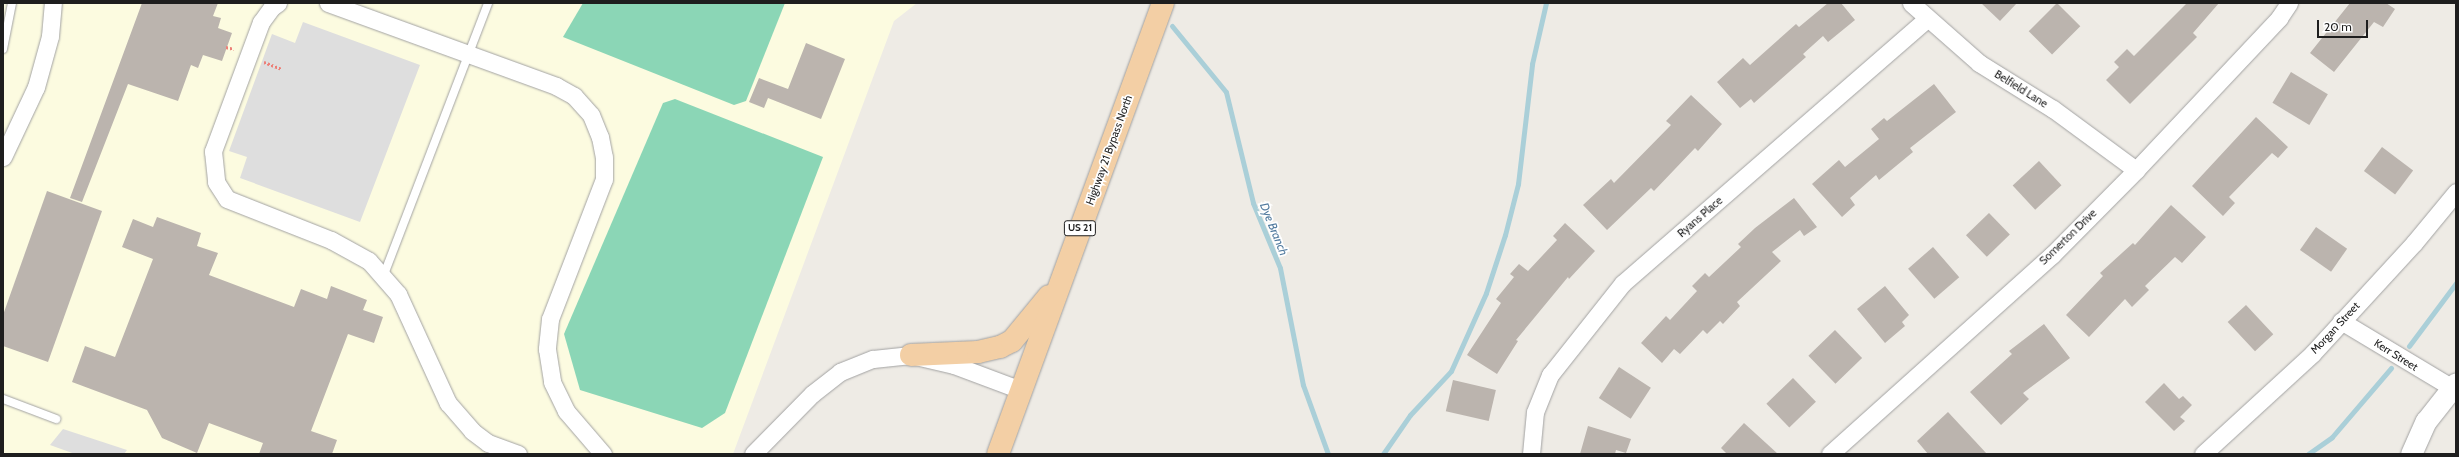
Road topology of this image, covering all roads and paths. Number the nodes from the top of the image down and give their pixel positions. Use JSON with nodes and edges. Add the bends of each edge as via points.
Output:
{"nodes":[{"id":1,"x":12,"y":3,"type":"edge"},
{"id":2,"x":53,"y":3,"type":"edge"},
{"id":3,"x":278,"y":3,"type":"edge"},
{"id":4,"x":328,"y":3,"type":"edge"},
{"id":5,"x":488,"y":3,"type":"edge"},
{"id":6,"x":1163,"y":3,"type":"edge"},
{"id":7,"x":1911,"y":3,"type":"edge"},
{"id":8,"x":2289,"y":3,"type":"edge"},
{"id":9,"x":1927,"y":19,"type":"junction"},
{"id":10,"x":3,"y":49,"type":"edge"},
{"id":11,"x":469,"y":54,"type":"junction"},
{"id":12,"x":262,"y":61,"type":"dead end"},
{"id":13,"x":282,"y":69,"type":"dead end"},
{"id":14,"x":3,"y":157,"type":"edge"},
{"id":15,"x":2136,"y":170,"type":"junction"},
{"id":16,"x":2456,"y":192,"type":"edge"},
{"id":17,"x":383,"y":277,"type":"junction"},
{"id":18,"x":1060,"y":283,"type":"junction"},
{"id":19,"x":2341,"y":321,"type":"junction"},
{"id":20,"x":911,"y":355,"type":"junction"},
{"id":21,"x":2454,"y":387,"type":"edge"},
{"id":22,"x":1021,"y":390,"type":"junction"},
{"id":23,"x":3,"y":399,"type":"edge"},
{"id":24,"x":56,"y":419,"type":"dead end"},
{"id":25,"x":518,"y":454,"type":"edge"},
{"id":26,"x":603,"y":454,"type":"edge"},
{"id":27,"x":753,"y":454,"type":"edge"},
{"id":28,"x":998,"y":454,"type":"edge"},
{"id":29,"x":1531,"y":454,"type":"edge"},
{"id":30,"x":1830,"y":454,"type":"edge"},
{"id":31,"x":2203,"y":454,"type":"edge"},
{"id":32,"x":2411,"y":454,"type":"edge"}],
"edges":[{"from":1,"to":10,"type":"lane"},
{"from":2,"to":14,"type":"street","via":[[50,36],[36,87]]},
{"from":3,"to":17,"type":"street","via":[[261,22],[213,151],[216,182],[227,198],[351,249],[369,261]]},
{"from":4,"to":11,"type":"street"},
{"from":5,"to":11,"type":"lane"},
{"from":6,"to":18,"type":"main road","name":"Highway 21 Bypass North","number":"US 21"},
{"from":7,"to":9,"type":"street","name":"Belfield Lane"},
{"from":8,"to":15,"type":"street","name":"Somerton Drive","via":[[2279,18]]},
{"from":9,"to":15,"type":"street","name":"Belfield Lane","via":[[1979,63],[2053,109]]},
{"from":9,"to":29,"type":"street","name":"Ryans Place","via":[[1623,283],[1550,375],[1535,412]]},
{"from":11,"to":17,"type":"lane"},
{"from":11,"to":26,"type":"street","via":[[556,86],[574,96],[591,115],[600,137],[604,157],[604,179],[550,319],[547,349],[552,382],[566,411]]},
{"from":12,"to":13,"type":"path"},
{"from":15,"to":30,"type":"street","name":"Somerton Drive","via":[[2052,255]]},
{"from":16,"to":19,"type":"street","name":"Morgan Street","via":[[2414,243]]},
{"from":17,"to":25,"type":"street","via":[[401,301],[448,403],[472,431],[488,443]]},
{"from":18,"to":20,"type":"main road","via":[[1012,342],[978,352]]},
{"from":18,"to":22,"type":"main road","name":"Highway 21 Bypass North","number":"US 21"},
{"from":19,"to":21,"type":"street","name":"Kerr Street"},
{"from":19,"to":31,"type":"street","name":"Morgan Street","via":[[2312,354]]},
{"from":20,"to":22,"type":"street","via":[[954,365]]},
{"from":20,"to":27,"type":"street","via":[[873,359],[840,372],[812,394]]},
{"from":21,"to":32,"type":"street","via":[[2426,421]]},
{"from":22,"to":28,"type":"main road","name":"Highway 21 Bypass North","number":"US 21"},
{"from":23,"to":24,"type":"lane"}]}
